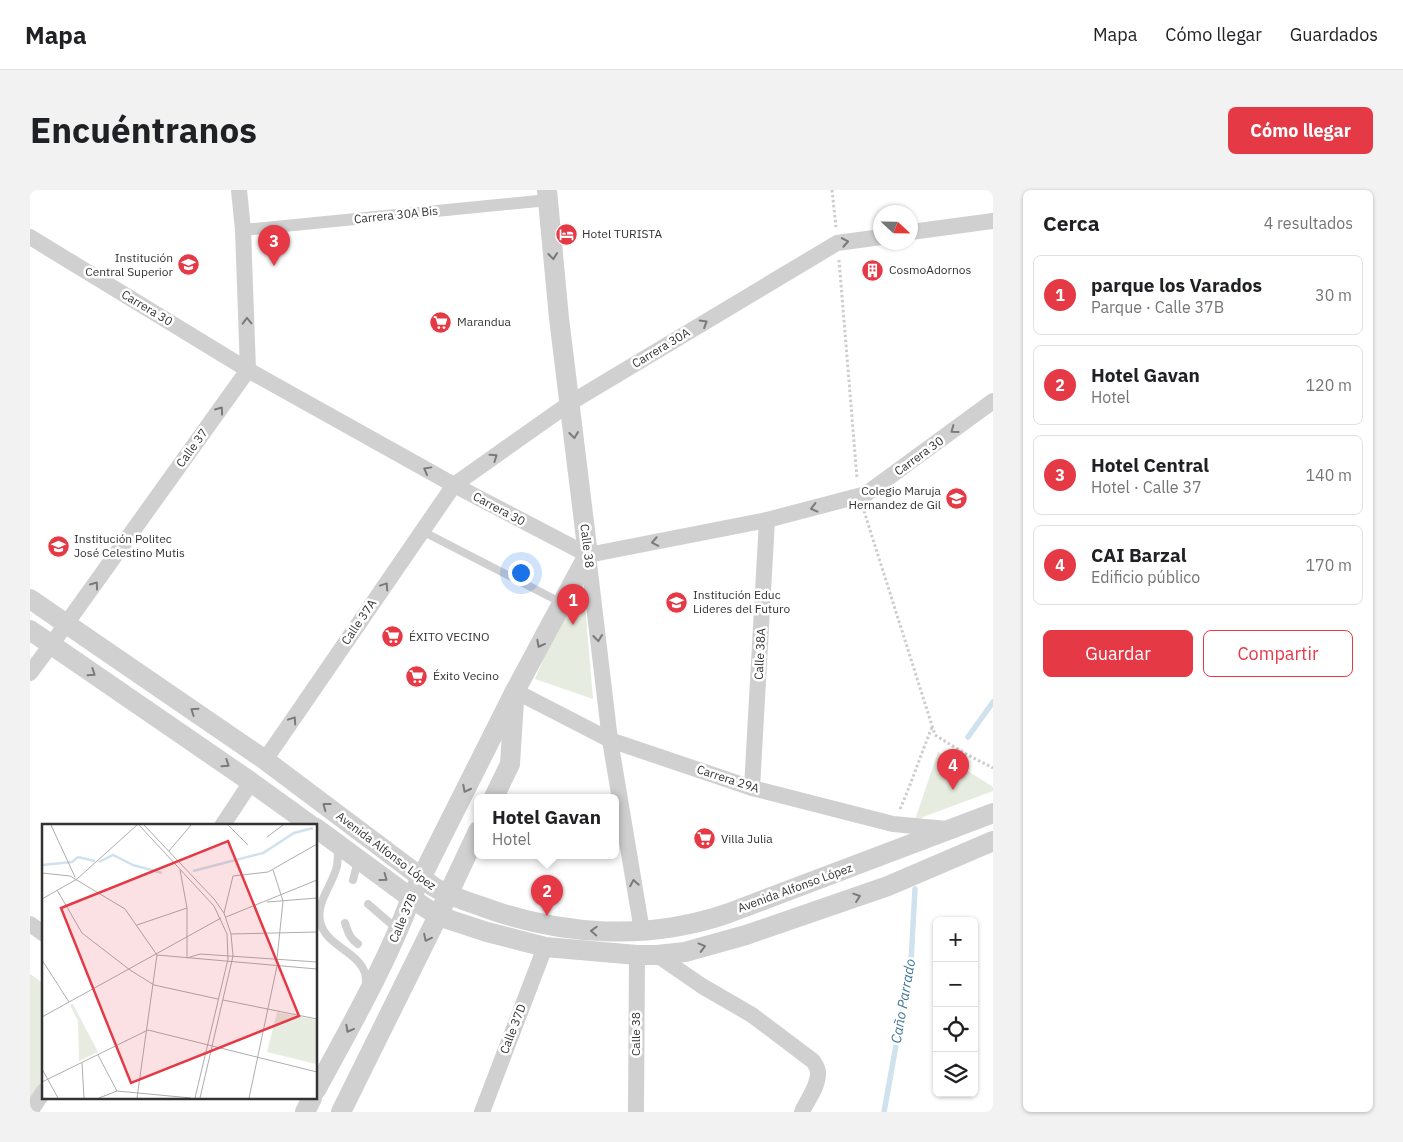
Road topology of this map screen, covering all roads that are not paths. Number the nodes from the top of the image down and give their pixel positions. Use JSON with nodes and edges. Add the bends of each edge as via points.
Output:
{"nodes":[{"id":1,"x":239,"y":190,"type":"edge"},
{"id":2,"x":547,"y":195,"type":"edge"},
{"id":3,"x":993,"y":220,"type":"edge"},
{"id":4,"x":244,"y":230,"type":"junction"},
{"id":5,"x":918,"y":231,"type":"edge"},
{"id":6,"x":30,"y":237,"type":"edge"},
{"id":7,"x":873,"y":238,"type":"edge"},
{"id":8,"x":248,"y":370,"type":"junction"},
{"id":9,"x":993,"y":401,"type":"edge"},
{"id":10,"x":570,"y":404,"type":"junction"},
{"id":11,"x":454,"y":485,"type":"junction"},
{"id":12,"x":767,"y":520,"type":"junction"},
{"id":13,"x":422,"y":530,"type":"junction"},
{"id":14,"x":588,"y":555,"type":"junction"},
{"id":15,"x":30,"y":599,"type":"edge"},
{"id":16,"x":562,"y":603,"type":"junction"},
{"id":17,"x":66,"y":624,"type":"junction"},
{"id":18,"x":30,"y":630,"type":"edge"},
{"id":19,"x":52,"y":645,"type":"junction"},
{"id":20,"x":30,"y":672,"type":"edge"},
{"id":21,"x":515,"y":691,"type":"junction"},
{"id":22,"x":610,"y":740,"type":"junction"},
{"id":23,"x":265,"y":760,"type":"junction"},
{"id":24,"x":251,"y":782,"type":"junction"},
{"id":25,"x":752,"y":788,"type":"junction"},
{"id":26,"x":495,"y":794,"type":"edge"},
{"id":27,"x":993,"y":814,"type":"edge"},
{"id":28,"x":223,"y":824,"type":"edge"},
{"id":29,"x":309,"y":824,"type":"edge"},
{"id":30,"x":318,"y":829,"type":"edge"},
{"id":31,"x":952,"y":830,"type":"junction"},
{"id":32,"x":474,"y":840,"type":"edge"},
{"id":33,"x":993,"y":841,"type":"edge"},
{"id":34,"x":338,"y":844,"type":"junction"},
{"id":35,"x":358,"y":860,"type":"junction"},
{"id":36,"x":421,"y":878,"type":"junction"},
{"id":37,"x":353,"y":880,"type":"dead end"},
{"id":38,"x":448,"y":895,"type":"junction"},
{"id":39,"x":411,"y":898,"type":"junction"},
{"id":40,"x":368,"y":904,"type":"dead end"},
{"id":41,"x":438,"y":916,"type":"junction"},
{"id":42,"x":346,"y":923,"type":"dead end"},
{"id":43,"x":30,"y":924,"type":"edge"},
{"id":44,"x":399,"y":931,"type":"junction"},
{"id":45,"x":642,"y":931,"type":"junction"},
{"id":46,"x":42,"y":933,"type":"edge"},
{"id":47,"x":358,"y":944,"type":"dead end"},
{"id":48,"x":545,"y":947,"type":"junction"},
{"id":49,"x":637,"y":955,"type":"junction"},
{"id":50,"x":657,"y":955,"type":"junction"},
{"id":51,"x":366,"y":995,"type":"junction"},
{"id":52,"x":318,"y":1083,"type":"edge"},
{"id":53,"x":42,"y":1094,"type":"edge"},
{"id":54,"x":30,"y":1112,"type":"edge"},
{"id":55,"x":341,"y":1112,"type":"edge"},
{"id":56,"x":482,"y":1112,"type":"edge"},
{"id":57,"x":636,"y":1112,"type":"edge"},
{"id":58,"x":802,"y":1112,"type":"edge"}],
"edges":[{"from":1,"to":4,"type":"street"},
{"from":2,"to":4,"type":"street","name":"Carrera 30A Bis"},
{"from":2,"to":10,"type":"street","name":"Calle 38","one_way":true},
{"from":3,"to":5,"type":"street"},
{"from":8,"to":4,"type":"street","one_way":true},
{"from":6,"to":8,"type":"street","name":"Carrera 30"},
{"from":10,"to":7,"type":"street","name":"Carrera 30A","one_way":true,"via":[[837,243]]},
{"from":11,"to":8,"type":"street","name":"Carrera 30","one_way":true},
{"from":17,"to":8,"type":"street","name":"Calle 37","one_way":true},
{"from":9,"to":12,"type":"street","name":"Carrera 30","one_way":true,"via":[[866,494]]},
{"from":11,"to":10,"type":"street","name":"Carrera 30A","one_way":true},
{"from":10,"to":14,"type":"street","name":"Calle 38","one_way":true},
{"from":11,"to":13,"type":"street","name":"Calle 37A"},
{"from":11,"to":14,"type":"street","name":"Carrera 30"},
{"from":12,"to":14,"type":"street","name":"Carrera 30","one_way":true},
{"from":12,"to":25,"type":"street","name":"Calle 38A"},
{"from":13,"to":16,"type":"lane"},
{"from":23,"to":13,"type":"street","name":"Calle 37A","one_way":true},
{"from":14,"to":16,"type":"street","name":"Calle 37B"},
{"from":14,"to":22,"type":"street","name":"Calle 38","one_way":true},
{"from":15,"to":17,"type":"street","name":"Avenida Alfonso López"},
{"from":16,"to":21,"type":"street","name":"Calle 37B","one_way":true},
{"from":17,"to":19,"type":"street","name":"Calle 37"},
{"from":23,"to":17,"type":"street","name":"Avenida Alfonso López","one_way":true},
{"from":18,"to":19,"type":"street"},
{"from":19,"to":20,"type":"street","name":"Calle 37"},
{"from":19,"to":24,"type":"street","one_way":true},
{"from":21,"to":22,"type":"street","name":"Carrera 29A"},
{"from":21,"to":26,"type":"street","name":"Calle 37B","via":[[510,764]]},
{"from":21,"to":36,"type":"street","name":"Calle 37B","one_way":true},
{"from":22,"to":25,"type":"street","name":"Carrera 29A"},
{"from":45,"to":22,"type":"street","name":"Calle 38","one_way":true},
{"from":36,"to":23,"type":"street","name":"Avenida Alfonso López","one_way":true},
{"from":24,"to":28,"type":"street"},
{"from":24,"to":29,"type":"street"},
{"from":25,"to":31,"type":"street","name":"Carrera 29A","via":[[893,824]]},
{"from":27,"to":31,"type":"street","name":"Avenida Alfonso López"},
{"from":30,"to":34,"type":"street","name":"Avenida Alfonso López"},
{"from":31,"to":45,"type":"street","name":"Avenida Alfonso López","via":[[709,920],[676,928]]},
{"from":32,"to":38,"type":"street"},
{"from":50,"to":33,"type":"street","name":"Avenida Alfonso López","one_way":true,"via":[[685,952],[746,935],[888,886]]},
{"from":34,"to":35,"type":"street","name":"Avenida Alfonso López"},
{"from":34,"to":51,"type":"lane","via":[[337,864],[322,902],[320,924],[365,973]]},
{"from":35,"to":37,"type":"lane"},
{"from":35,"to":39,"type":"street","name":"Avenida Alfonso López","one_way":true},
{"from":36,"to":38,"type":"street","name":"Avenida Alfonso López"},
{"from":36,"to":39,"type":"street","name":"Calle 37B"},
{"from":38,"to":41,"type":"street"},
{"from":45,"to":38,"type":"street","name":"Avenida Alfonso López","one_way":true,"via":[[552,927],[504,915]]},
{"from":39,"to":41,"type":"street","name":"Avenida Alfonso López"},
{"from":39,"to":44,"type":"street","name":"Calle 37B"},
{"from":40,"to":44,"type":"lane"},
{"from":41,"to":48,"type":"street","name":"Avenida Alfonso López"},
{"from":41,"to":55,"type":"street","one_way":true},
{"from":42,"to":47,"type":"lane","via":[[349,936]]},
{"from":43,"to":46,"type":"street"},
{"from":44,"to":51,"type":"street","name":"Calle 37B","via":[[379,960]]},
{"from":48,"to":49,"type":"street","name":"Avenida Alfonso López"},
{"from":48,"to":56,"type":"street","name":"Calle 37D"},
{"from":49,"to":50,"type":"street","name":"Avenida Alfonso López"},
{"from":49,"to":57,"type":"street","name":"Calle 38"},
{"from":50,"to":58,"type":"street","via":[[752,1015],[813,1061],[818,1069],[817,1082]]},
{"from":51,"to":52,"type":"street","name":"Calle 37B","one_way":true},
{"from":53,"to":54,"type":"street"}]}
